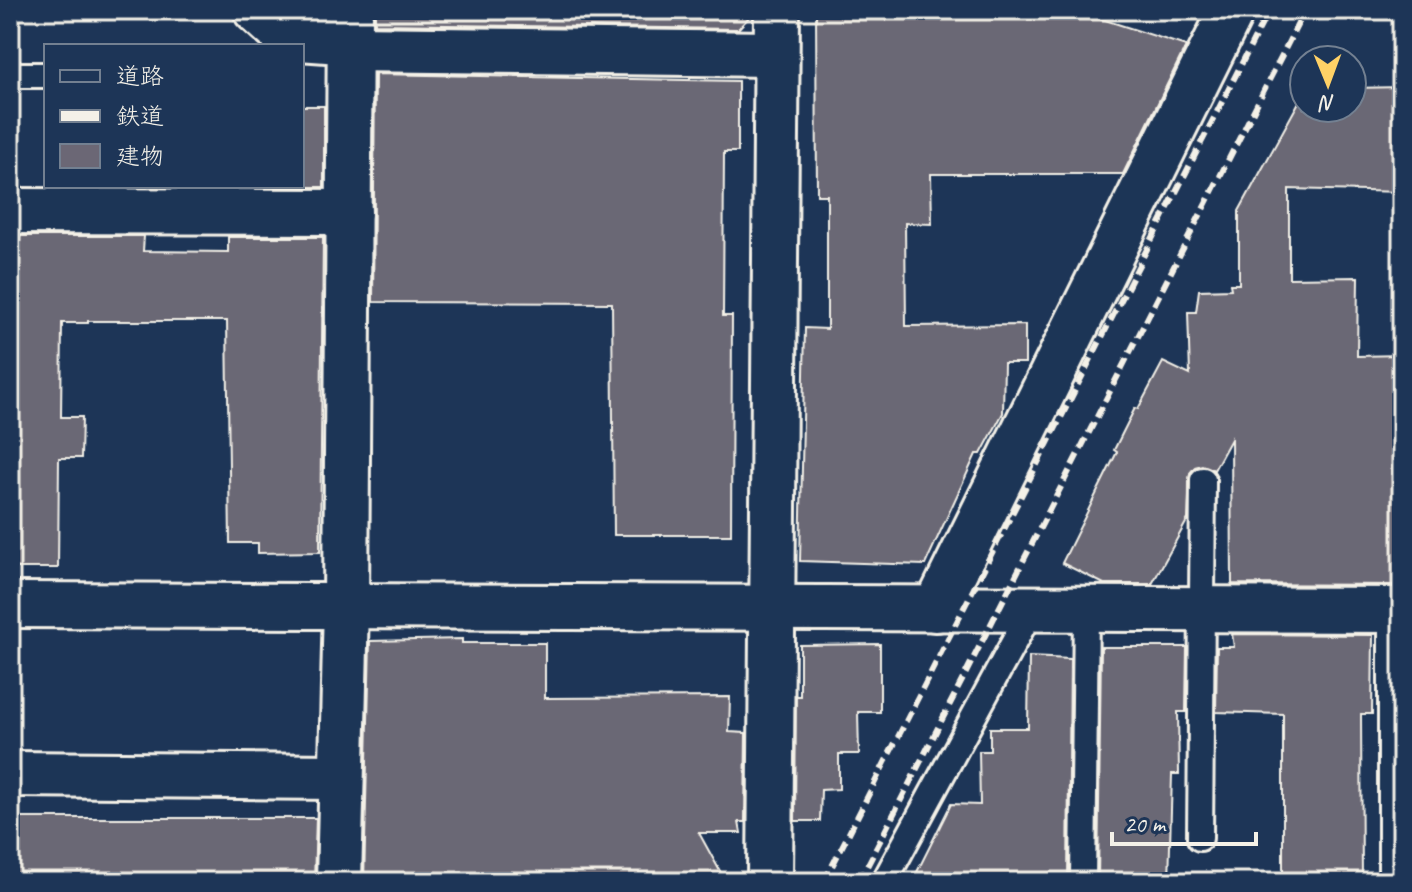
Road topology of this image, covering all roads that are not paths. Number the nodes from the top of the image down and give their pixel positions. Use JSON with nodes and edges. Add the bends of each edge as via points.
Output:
{"nodes":[{"id":1,"x":256,"y":10,"type":"edge"},
{"id":2,"x":777,"y":10,"type":"edge"},
{"id":3,"x":1232,"y":10,"type":"edge"},
{"id":4,"x":350,"y":30,"type":"edge"},
{"id":5,"x":776,"y":54,"type":"junction"},
{"id":6,"x":10,"y":75,"type":"edge"},
{"id":7,"x":44,"y":75,"type":"edge"},
{"id":8,"x":10,"y":211,"type":"edge"},
{"id":9,"x":349,"y":212,"type":"junction"},
{"id":10,"x":1203,"y":480,"type":"dead end"},
{"id":11,"x":10,"y":605,"type":"edge"},
{"id":12,"x":346,"y":606,"type":"junction"},
{"id":13,"x":774,"y":607,"type":"junction"},
{"id":14,"x":1033,"y":607,"type":"junction"},
{"id":15,"x":936,"y":609,"type":"junction"},
{"id":16,"x":1086,"y":609,"type":"junction"},
{"id":17,"x":1202,"y":610,"type":"junction"},
{"id":18,"x":1402,"y":610,"type":"edge"},
{"id":19,"x":10,"y":774,"type":"edge"},
{"id":20,"x":340,"y":777,"type":"junction"},
{"id":21,"x":1200,"y":838,"type":"dead end"},
{"id":22,"x":1402,"y":858,"type":"edge"},
{"id":23,"x":339,"y":882,"type":"edge"},
{"id":24,"x":770,"y":882,"type":"edge"},
{"id":25,"x":884,"y":882,"type":"edge"},
{"id":26,"x":1083,"y":882,"type":"edge"},
{"id":27,"x":1401,"y":882,"type":"edge"}],
"edges":[{"from":1,"to":4,"type":"street","via":[[286,37],[341,41]]},
{"from":2,"to":5,"type":"street"},
{"from":3,"to":15,"type":"street"},
{"from":4,"to":5,"type":"street"},
{"from":4,"to":9,"type":"street"},
{"from":5,"to":13,"type":"street"},
{"from":6,"to":7,"type":"lane"},
{"from":8,"to":9,"type":"street"},
{"from":9,"to":12,"type":"street"},
{"from":10,"to":17,"type":"lane"},
{"from":11,"to":12,"type":"street"},
{"from":12,"to":13,"type":"street"},
{"from":12,"to":20,"type":"street"},
{"from":13,"to":15,"type":"street"},
{"from":13,"to":24,"type":"street"},
{"from":14,"to":15,"type":"street"},
{"from":14,"to":16,"type":"street"},
{"from":14,"to":25,"type":"lane"},
{"from":16,"to":17,"type":"street"},
{"from":16,"to":26,"type":"lane"},
{"from":17,"to":18,"type":"street"},
{"from":17,"to":21,"type":"lane"},
{"from":18,"to":22,"type":"street"},
{"from":19,"to":20,"type":"street"},
{"from":20,"to":23,"type":"street"},
{"from":22,"to":27,"type":"street"}]}
